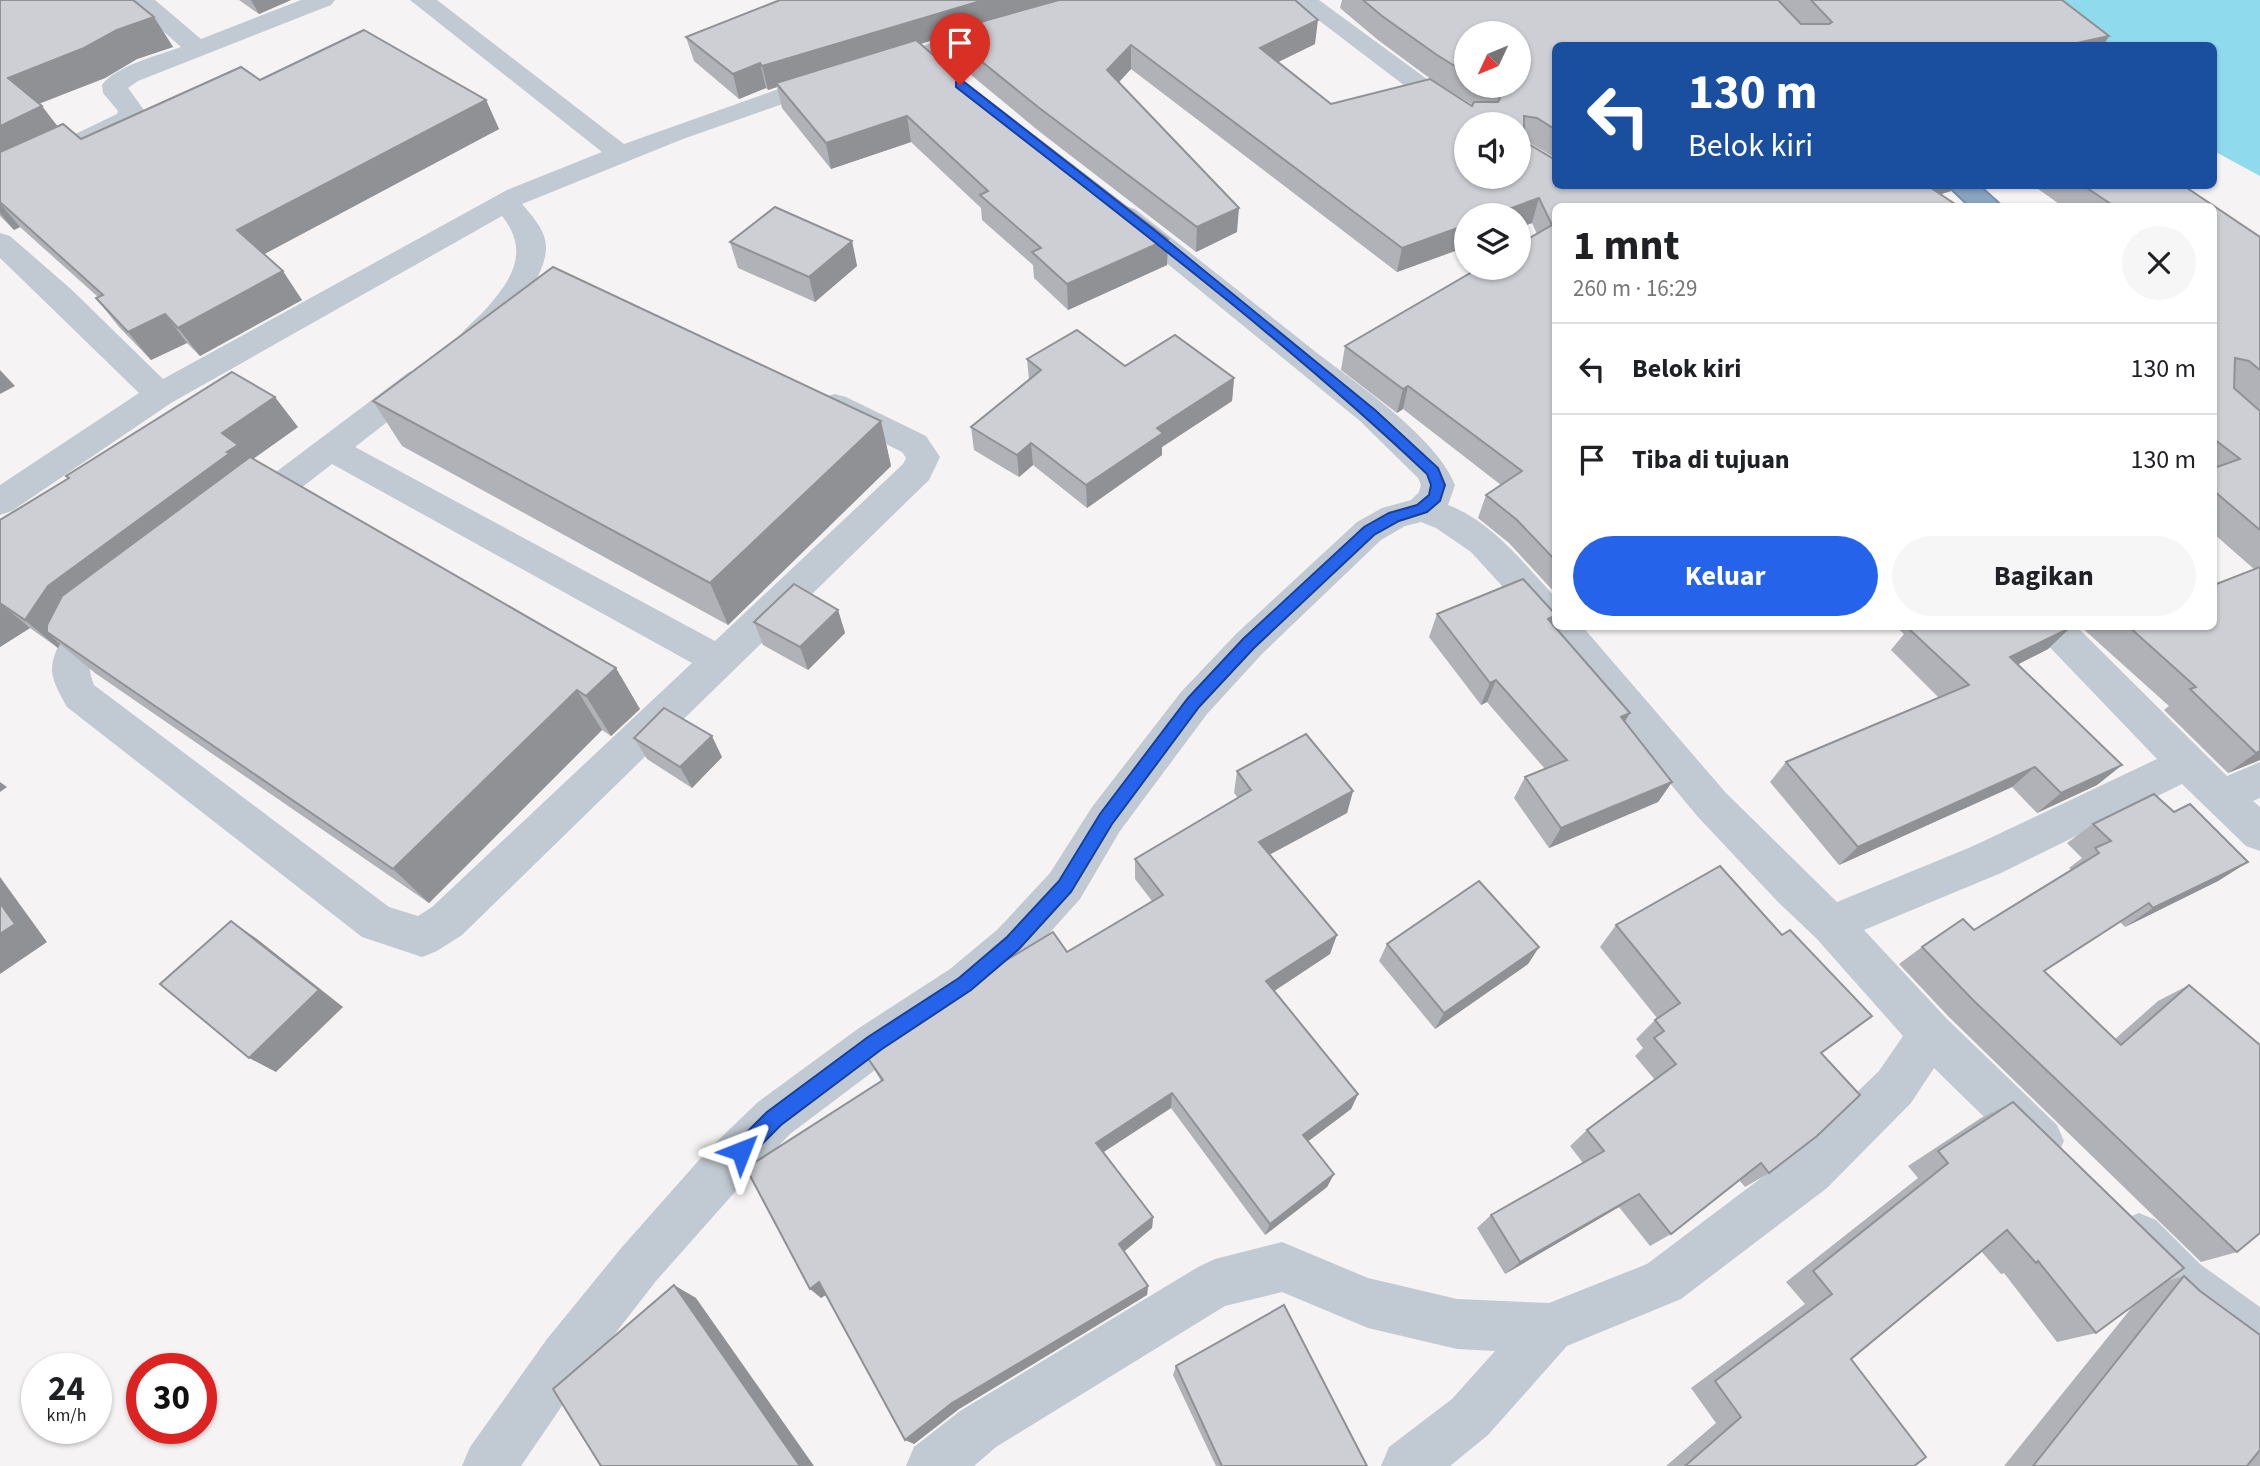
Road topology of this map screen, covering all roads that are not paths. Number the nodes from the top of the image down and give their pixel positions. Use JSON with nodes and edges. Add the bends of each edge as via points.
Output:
{"nodes":[{"id":1,"x":140,"y":0,"type":"edge"},
{"id":2,"x":323,"y":0,"type":"edge"},
{"id":3,"x":422,"y":0,"type":"edge"},
{"id":4,"x":1304,"y":0,"type":"edge"},
{"id":5,"x":1023,"y":24,"type":"edge"},
{"id":6,"x":198,"y":49,"type":"junction"},
{"id":7,"x":925,"y":53,"type":"junction"},
{"id":8,"x":951,"y":77,"type":"edge"},
{"id":9,"x":1461,"y":112,"type":"edge"},
{"id":10,"x":619,"y":153,"type":"junction"},
{"id":11,"x":0,"y":180,"type":"edge"},
{"id":12,"x":1967,"y":189,"type":"edge"},
{"id":13,"x":1101,"y":195,"type":"edge"},
{"id":14,"x":506,"y":202,"type":"junction"},
{"id":15,"x":1983,"y":203,"type":"edge"},
{"id":16,"x":0,"y":242,"type":"edge"},
{"id":17,"x":806,"y":391,"type":"edge"},
{"id":18,"x":160,"y":395,"type":"junction"},
{"id":19,"x":330,"y":448,"type":"junction"},
{"id":20,"x":0,"y":502,"type":"edge"},
{"id":21,"x":1422,"y":509,"type":"junction"},
{"id":22,"x":219,"y":533,"type":"edge"},
{"id":23,"x":134,"y":597,"type":"edge"},
{"id":24,"x":1552,"y":618,"type":"edge"},
{"id":25,"x":1563,"y":630,"type":"edge"},
{"id":26,"x":2056,"y":630,"type":"edge"},
{"id":27,"x":718,"y":660,"type":"junction"},
{"id":28,"x":2186,"y":763,"type":"junction"},
{"id":29,"x":2260,"y":779,"type":"edge"},
{"id":30,"x":2222,"y":797,"type":"junction"},
{"id":31,"x":2260,"y":833,"type":"edge"},
{"id":32,"x":1831,"y":924,"type":"junction"},
{"id":33,"x":1931,"y":1034,"type":"junction"},
{"id":34,"x":2071,"y":1171,"type":"edge"},
{"id":35,"x":2111,"y":1210,"type":"edge"},
{"id":36,"x":1549,"y":1328,"type":"junction"},
{"id":37,"x":2260,"y":1338,"type":"edge"},
{"id":38,"x":489,"y":1466,"type":"edge"},
{"id":39,"x":933,"y":1466,"type":"edge"},
{"id":40,"x":1408,"y":1466,"type":"edge"}],
"edges":[{"from":1,"to":6,"type":"street"},
{"from":2,"to":6,"type":"street"},
{"from":3,"to":10,"type":"street"},
{"from":4,"to":9,"type":"street"},
{"from":5,"to":7,"type":"street"},
{"from":6,"to":11,"type":"street","via":[[115,85],[131,110],[121,124]]},
{"from":7,"to":8,"type":"street"},
{"from":7,"to":10,"type":"street","via":[[796,91]]},
{"from":10,"to":14,"type":"street"},
{"from":12,"to":15,"type":"highway"},
{"from":13,"to":21,"type":"street","via":[[1415,453],[1433,472],[1438,485],[1435,498]]},
{"from":14,"to":18,"type":"street"},
{"from":14,"to":19,"type":"street","via":[[530,235],[532,263],[494,323]]},
{"from":16,"to":18,"type":"street"},
{"from":17,"to":27,"type":"street","via":[[914,444],[923,457],[917,471]]},
{"from":18,"to":20,"type":"street"},
{"from":19,"to":22,"type":"street"},
{"from":19,"to":27,"type":"street"},
{"from":21,"to":24,"type":"street","via":[[1448,519],[1483,543]]},
{"from":21,"to":38,"type":"street","via":[[1369,531],[1240,653],[1194,703],[1114,808],[1065,886],[1013,943],[965,984],[774,1118],[725,1167],[565,1357]]},
{"from":23,"to":27,"type":"street","via":[[94,626],[73,655],[70,673],[79,696],[377,923],[422,937],[447,921]]},
{"from":25,"to":32,"type":"street","via":[[1712,805]]},
{"from":26,"to":28,"type":"street"},
{"from":28,"to":30,"type":"street"},
{"from":28,"to":32,"type":"street","via":[[1986,860]]},
{"from":29,"to":30,"type":"street"},
{"from":30,"to":31,"type":"street"},
{"from":32,"to":33,"type":"street"},
{"from":33,"to":34,"type":"street"},
{"from":33,"to":36,"type":"street","via":[[1895,1087],[1810,1171],[1779,1195],[1664,1282]]},
{"from":35,"to":37,"type":"street","via":[[2183,1281]]},
{"from":36,"to":39,"type":"street","via":[[1457,1324],[1368,1303],[1282,1267],[1215,1284],[978,1429]]},
{"from":36,"to":40,"type":"street","via":[[1470,1417]]}]}
